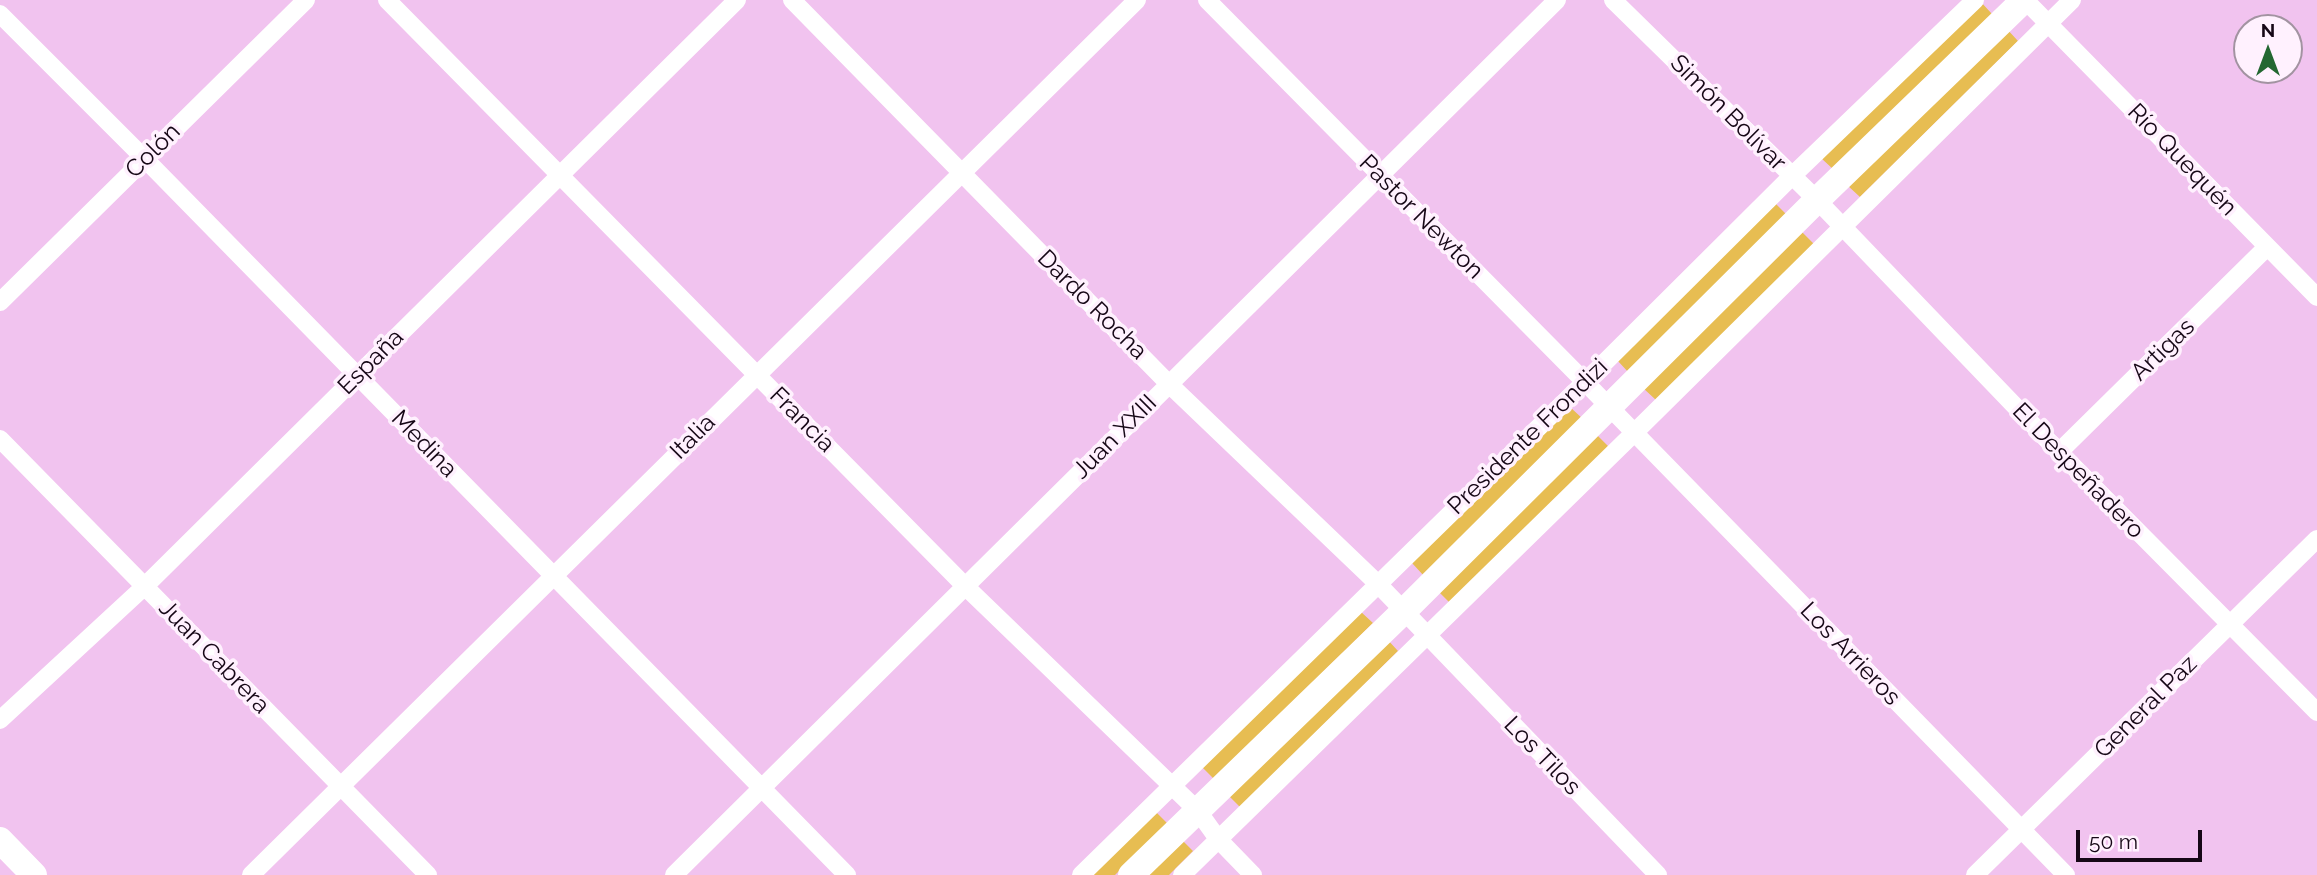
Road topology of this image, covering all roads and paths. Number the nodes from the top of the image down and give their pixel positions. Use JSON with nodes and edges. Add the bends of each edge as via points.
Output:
{"nodes":[{"id":1,"x":306,"y":0,"type":"edge"},
{"id":2,"x":387,"y":0,"type":"edge"},
{"id":3,"x":737,"y":0,"type":"edge"},
{"id":4,"x":792,"y":0,"type":"edge"},
{"id":5,"x":1136,"y":0,"type":"edge"},
{"id":6,"x":1207,"y":0,"type":"edge"},
{"id":7,"x":1557,"y":0,"type":"edge"},
{"id":8,"x":1613,"y":0,"type":"edge"},
{"id":9,"x":1975,"y":0,"type":"edge"},
{"id":10,"x":2025,"y":0,"type":"edge"},
{"id":11,"x":2072,"y":0,"type":"edge"},
{"id":12,"x":0,"y":14,"type":"edge"},
{"id":13,"x":2048,"y":23,"type":"junction"},
{"id":14,"x":145,"y":159,"type":"junction"},
{"id":15,"x":962,"y":173,"type":"junction"},
{"id":16,"x":560,"y":175,"type":"junction"},
{"id":17,"x":1380,"y":176,"type":"junction"},
{"id":18,"x":1792,"y":176,"type":"junction"},
{"id":19,"x":1817,"y":200,"type":"junction"},
{"id":20,"x":1843,"y":227,"type":"junction"},
{"id":21,"x":2267,"y":247,"type":"junction"},
{"id":22,"x":2317,"y":297,"type":"edge"},
{"id":23,"x":0,"y":302,"type":"edge"},
{"id":24,"x":757,"y":375,"type":"junction"},
{"id":25,"x":357,"y":376,"type":"junction"},
{"id":26,"x":1585,"y":382,"type":"junction"},
{"id":27,"x":1169,"y":384,"type":"junction"},
{"id":28,"x":1610,"y":408,"type":"junction"},
{"id":29,"x":1634,"y":433,"type":"junction"},
{"id":30,"x":0,"y":439,"type":"edge"},
{"id":31,"x":2059,"y":452,"type":"junction"},
{"id":32,"x":2317,"y":538,"type":"edge"},
{"id":33,"x":553,"y":576,"type":"junction"},
{"id":34,"x":1378,"y":584,"type":"junction"},
{"id":35,"x":145,"y":586,"type":"junction"},
{"id":36,"x":965,"y":586,"type":"junction"},
{"id":37,"x":1403,"y":612,"type":"junction"},
{"id":38,"x":2230,"y":624,"type":"junction"},
{"id":39,"x":1426,"y":636,"type":"junction"},
{"id":40,"x":2317,"y":712,"type":"edge"},
{"id":41,"x":0,"y":720,"type":"edge"},
{"id":42,"x":341,"y":786,"type":"junction"},
{"id":43,"x":1171,"y":786,"type":"junction"},
{"id":44,"x":761,"y":788,"type":"junction"},
{"id":45,"x":1198,"y":811,"type":"junction"},
{"id":46,"x":2021,"y":829,"type":"junction"},
{"id":47,"x":1217,"y":839,"type":"junction"},
{"id":48,"x":0,"y":840,"type":"edge"},
{"id":49,"x":34,"y":875,"type":"edge"},
{"id":50,"x":251,"y":875,"type":"edge"},
{"id":51,"x":428,"y":875,"type":"edge"},
{"id":52,"x":674,"y":875,"type":"edge"},
{"id":53,"x":847,"y":875,"type":"edge"},
{"id":54,"x":1080,"y":875,"type":"edge"},
{"id":55,"x":1131,"y":875,"type":"edge"},
{"id":56,"x":1182,"y":875,"type":"edge"},
{"id":57,"x":1253,"y":875,"type":"edge"},
{"id":58,"x":1658,"y":875,"type":"edge"},
{"id":59,"x":1975,"y":875,"type":"edge"},
{"id":60,"x":2066,"y":875,"type":"edge"}],
"edges":[{"from":1,"to":14,"type":"street","name":"Colón"},
{"from":2,"to":16,"type":"street","name":"Francia"},
{"from":3,"to":16,"type":"street","name":"España"},
{"from":4,"to":15,"type":"street","name":"Dardo Rocha"},
{"from":5,"to":15,"type":"street","name":"Italia"},
{"from":6,"to":17,"type":"street","name":"Pastor Newton"},
{"from":7,"to":17,"type":"street","name":"Juan XXIII"},
{"from":8,"to":18,"type":"street","name":"Simón Bolívar"},
{"from":9,"to":18,"type":"street","name":"Presidente Frondizi"},
{"from":10,"to":13,"type":"street","name":"Río Quequén"},
{"from":10,"to":19,"type":"main road","name":"Presidente Frondizi"},
{"from":11,"to":13,"type":"street"},
{"from":12,"to":14,"type":"street","name":"Medina"},
{"from":13,"to":20,"type":"street"},
{"from":13,"to":21,"type":"street","name":"Río Quequén"},
{"from":14,"to":23,"type":"street","name":"Colón"},
{"from":14,"to":25,"type":"street","name":"Medina"},
{"from":15,"to":24,"type":"street","name":"Italia"},
{"from":15,"to":27,"type":"street","name":"Dardo Rocha"},
{"from":16,"to":24,"type":"street","name":"Francia"},
{"from":16,"to":25,"type":"street","name":"España"},
{"from":17,"to":26,"type":"street","name":"Pastor Newton"},
{"from":17,"to":27,"type":"street","name":"Juan XXIII"},
{"from":18,"to":19,"type":"street","name":"Simón Bolívar"},
{"from":18,"to":26,"type":"street","name":"Presidente Frondizi"},
{"from":19,"to":20,"type":"street","name":"Simón Bolívar"},
{"from":19,"to":28,"type":"main road","name":"Presidente Frondizi"},
{"from":20,"to":29,"type":"street"},
{"from":20,"to":31,"type":"street","name":"El Despeñadero"},
{"from":21,"to":22,"type":"street","name":"Río Quequén"},
{"from":21,"to":31,"type":"street","name":"Artigas"},
{"from":24,"to":33,"type":"street","name":"Italia"},
{"from":24,"to":36,"type":"street","name":"Francia"},
{"from":25,"to":33,"type":"street","name":"Medina"},
{"from":25,"to":35,"type":"street","name":"España"},
{"from":26,"to":28,"type":"street","name":"Pastor Newton"},
{"from":26,"to":34,"type":"street","name":"Presidente Frondizi"},
{"from":27,"to":34,"type":"street","name":"Dardo Rocha"},
{"from":27,"to":36,"type":"street","name":"Juan XXIII"},
{"from":28,"to":29,"type":"street","name":"Pastor Newton"},
{"from":28,"to":37,"type":"main road","name":"Presidente Frondizi"},
{"from":29,"to":39,"type":"street"},
{"from":29,"to":46,"type":"street","name":"Los Arrieros"},
{"from":30,"to":35,"type":"street","name":"Juan Cabrera"},
{"from":31,"to":38,"type":"street","name":"El Despeñadero"},
{"from":32,"to":38,"type":"street","name":"General Paz"},
{"from":33,"to":42,"type":"street","name":"Italia"},
{"from":33,"to":44,"type":"street","name":"Medina"},
{"from":34,"to":37,"type":"street","name":"Dardo Rocha"},
{"from":34,"to":43,"type":"street","name":"Presidente Frondizi"},
{"from":35,"to":41,"type":"street","name":"España"},
{"from":35,"to":42,"type":"street","name":"Juan Cabrera"},
{"from":36,"to":43,"type":"street","name":"Francia"},
{"from":36,"to":44,"type":"street","name":"Juan XXIII"},
{"from":37,"to":39,"type":"street","name":"Dardo Rocha"},
{"from":37,"to":45,"type":"main road","name":"Presidente Frondizi"},
{"from":38,"to":40,"type":"street","name":"El Despeñadero"},
{"from":38,"to":46,"type":"street","name":"General Paz"},
{"from":39,"to":47,"type":"street"},
{"from":39,"to":58,"type":"street","name":"Los Tilos"},
{"from":42,"to":50,"type":"street","name":"Italia"},
{"from":42,"to":51,"type":"street","name":"Juan Cabrera"},
{"from":43,"to":45,"type":"street","name":"Francia"},
{"from":43,"to":54,"type":"street","name":"Presidente Frondizi"},
{"from":44,"to":52,"type":"street","name":"Juan XXIII"},
{"from":44,"to":53,"type":"street","name":"Medina"},
{"from":45,"to":47,"type":"street","name":"Francia"},
{"from":45,"to":55,"type":"main road","name":"Presidente Frondizi"},
{"from":46,"to":59,"type":"street","name":"General Paz"},
{"from":46,"to":60,"type":"street","name":"Los Arrieros"},
{"from":47,"to":56,"type":"street"},
{"from":47,"to":57,"type":"street","name":"Francia"},
{"from":48,"to":49,"type":"main road"}]}
